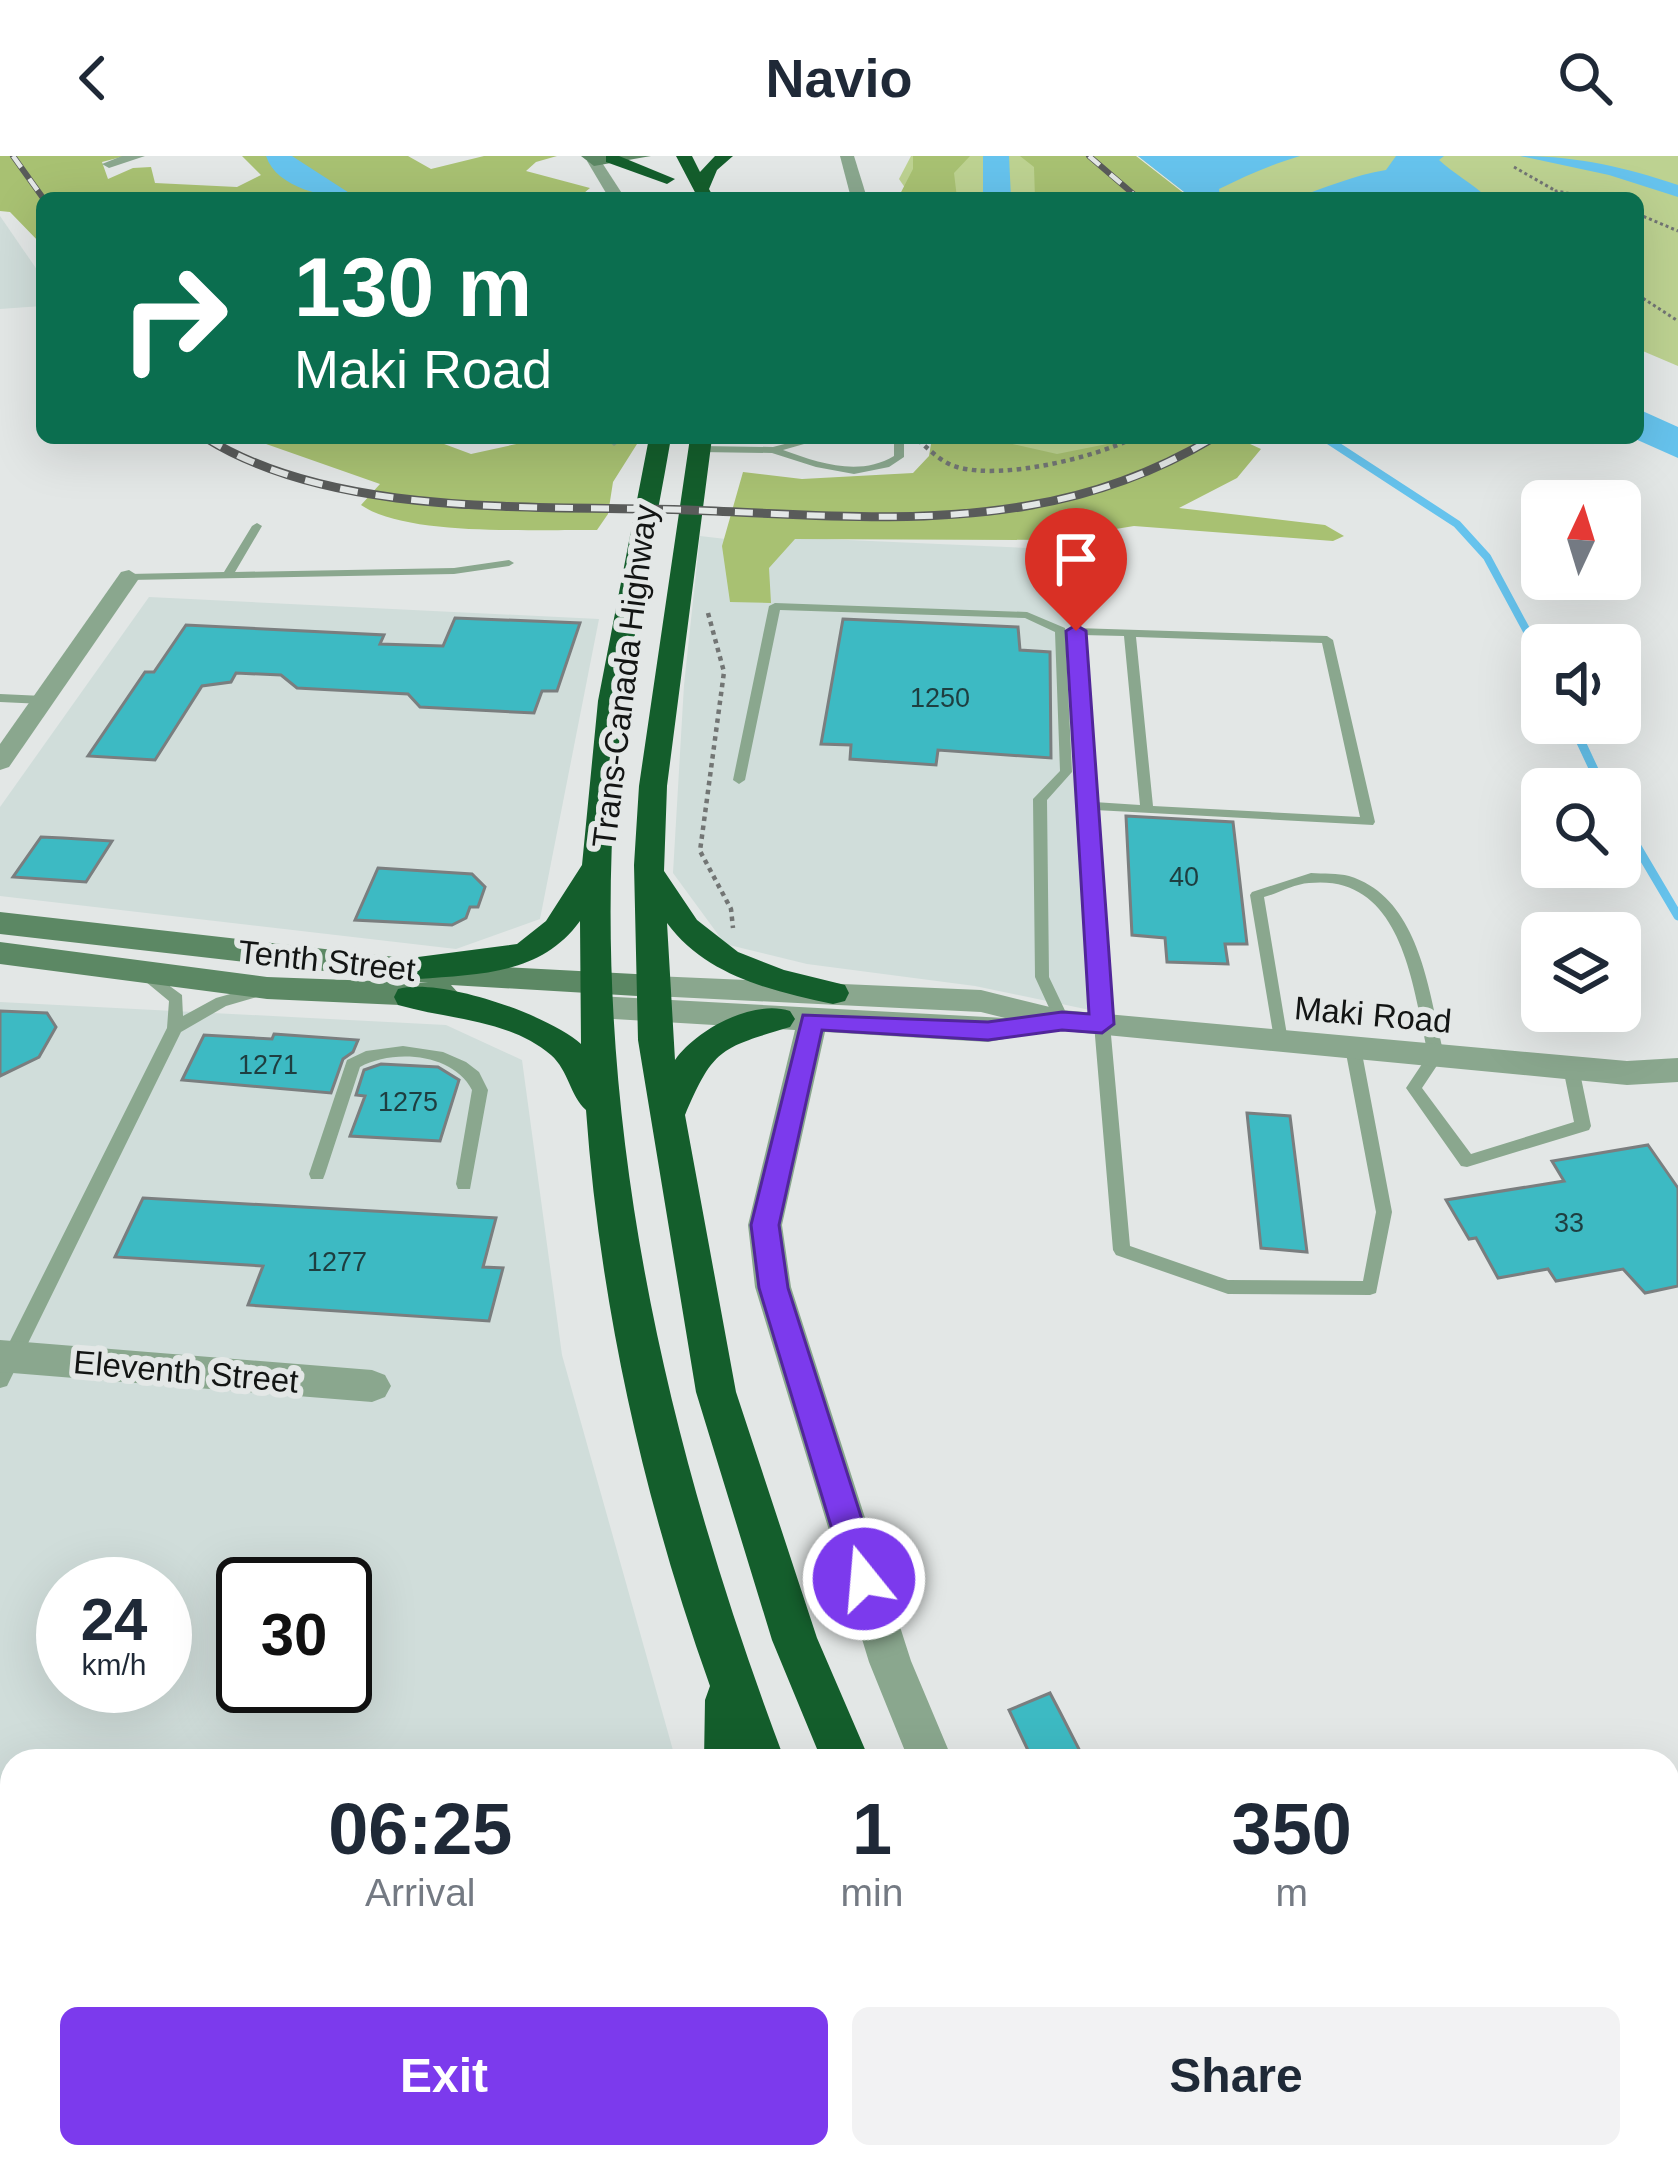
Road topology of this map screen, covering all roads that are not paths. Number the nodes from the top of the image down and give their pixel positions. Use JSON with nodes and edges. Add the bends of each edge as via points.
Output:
{"nodes":[{"id":1,"x":138,"y":156,"type":"edge"},
{"id":2,"x":643,"y":156,"type":"edge"},
{"id":3,"x":657,"y":156,"type":"edge"},
{"id":4,"x":684,"y":156,"type":"edge"},
{"id":5,"x":724,"y":156,"type":"edge"},
{"id":6,"x":847,"y":156,"type":"edge"},
{"id":7,"x":592,"y":159,"type":"edge"},
{"id":8,"x":613,"y":159,"type":"junction"},
{"id":9,"x":109,"y":164,"type":"dead end"},
{"id":10,"x":667,"y":179,"type":"junction"},
{"id":11,"x":612,"y":192,"type":"edge"},
{"id":12,"x":672,"y":192,"type":"edge"},
{"id":13,"x":704,"y":192,"type":"edge"},
{"id":14,"x":857,"y":192,"type":"edge"},
{"id":15,"x":659,"y":444,"type":"edge"},
{"id":16,"x":700,"y":444,"type":"edge"},
{"id":17,"x":796,"y":444,"type":"edge"},
{"id":18,"x":899,"y":444,"type":"edge"},
{"id":19,"x":773,"y":450,"type":"junction"},
{"id":20,"x":257,"y":526,"type":"dead end"},
{"id":21,"x":509,"y":563,"type":"dead end"},
{"id":22,"x":228,"y":575,"type":"junction"},
{"id":23,"x":129,"y":577,"type":"joint"},
{"id":24,"x":1130,"y":633,"type":"junction"},
{"id":25,"x":0,"y":698,"type":"edge"},
{"id":26,"x":43,"y":700,"type":"junction"},
{"id":27,"x":11,"y":730,"type":"edge"},
{"id":28,"x":0,"y":762,"type":"edge"},
{"id":29,"x":739,"y":780,"type":"dead end"},
{"id":30,"x":1088,"y":806,"type":"junction"},
{"id":31,"x":1147,"y":809,"type":"junction"},
{"id":32,"x":649,"y":865,"type":"junction"},
{"id":33,"x":596,"y":867,"type":"junction"},
{"id":34,"x":0,"y":923,"type":"edge"},
{"id":35,"x":0,"y":953,"type":"edge"},
{"id":36,"x":145,"y":973,"type":"junction"},
{"id":37,"x":414,"y":983,"type":"junction"},
{"id":38,"x":267,"y":988,"type":"junction"},
{"id":39,"x":596,"y":994,"type":"junction"},
{"id":40,"x":655,"y":998,"type":"junction"},
{"id":41,"x":808,"y":1011,"type":"junction"},
{"id":42,"x":1062,"y":1021,"type":"junction"},
{"id":43,"x":1102,"y":1024,"type":"junction"},
{"id":44,"x":175,"y":1028,"type":"junction"},
{"id":45,"x":1280,"y":1041,"type":"junction"},
{"id":46,"x":1353,"y":1048,"type":"junction"},
{"id":47,"x":1436,"y":1055,"type":"junction"},
{"id":48,"x":1570,"y":1068,"type":"junction"},
{"id":49,"x":1678,"y":1070,"type":"edge"},
{"id":50,"x":668,"y":1114,"type":"junction"},
{"id":51,"x":602,"y":1115,"type":"junction"},
{"id":52,"x":316,"y":1174,"type":"dead end"},
{"id":53,"x":464,"y":1184,"type":"dead end"},
{"id":54,"x":4,"y":1364,"type":"edge"},
{"id":55,"x":372,"y":1386,"type":"dead end"},
{"id":56,"x":728,"y":1678,"type":"junction"},
{"id":57,"x":728,"y":1749,"type":"edge"},
{"id":58,"x":756,"y":1749,"type":"edge"},
{"id":59,"x":840,"y":1749,"type":"edge"},
{"id":60,"x":926,"y":1749,"type":"edge"}],
"edges":[{"from":1,"to":9,"type":"street"},
{"from":2,"to":8,"type":"street"},
{"from":3,"to":10,"type":"highway"},
{"from":4,"to":13,"type":"highway"},
{"from":5,"to":13,"type":"highway","via":[[710,168]]},
{"from":6,"to":14,"type":"street"},
{"from":7,"to":8,"type":"street"},
{"from":7,"to":11,"type":"street"},
{"from":8,"to":10,"type":"highway"},
{"from":10,"to":12,"type":"highway"},
{"from":15,"to":33,"type":"highway","name":"Trans-Canada Highway","via":[[610,722]]},
{"from":16,"to":19,"type":"lane"},
{"from":16,"to":32,"type":"highway","name":"Trans-Canada Highway","via":[[662,701]]},
{"from":17,"to":19,"type":"lane"},
{"from":18,"to":19,"type":"lane","via":[[887,467],[838,469]]},
{"from":20,"to":22,"type":"lane"},
{"from":21,"to":22,"type":"lane"},
{"from":22,"to":23,"type":"lane"},
{"from":23,"to":26,"type":"street"},
{"from":24,"to":30,"type":"lane","via":[[1076,631]]},
{"from":24,"to":31,"type":"lane"},
{"from":24,"to":31,"type":"lane","via":[[1327,640],[1368,822]]},
{"from":25,"to":26,"type":"lane"},
{"from":26,"to":27,"type":"street"},
{"from":27,"to":28,"type":"street"},
{"from":29,"to":42,"type":"lane","via":[[775,606],[1027,615],[1061,630],[1066,772],[1040,799],[1040,816],[1042,977]]},
{"from":30,"to":31,"type":"lane"},
{"from":30,"to":43,"type":"lane"},
{"from":32,"to":40,"type":"highway","name":"Trans-Canada Highway"},
{"from":32,"to":41,"type":"highway","via":[[670,913],[712,952]]},
{"from":33,"to":37,"type":"highway","via":[[538,946]]},
{"from":33,"to":39,"type":"highway","name":"Trans-Canada Highway"},
{"from":34,"to":37,"type":"street","name":"Tenth Street"},
{"from":35,"to":36,"type":"street","name":"Tenth Street"},
{"from":36,"to":38,"type":"street","name":"Tenth Street"},
{"from":36,"to":44,"type":"lane","via":[[177,999]]},
{"from":37,"to":38,"type":"street","name":"Tenth Street"},
{"from":37,"to":39,"type":"street","name":"Tenth Street","via":[[549,998]]},
{"from":37,"to":51,"type":"highway","via":[[537,1031],[579,1062]]},
{"from":38,"to":44,"type":"lane"},
{"from":39,"to":40,"type":"street","name":"Tenth Street"},
{"from":39,"to":51,"type":"highway","name":"Trans-Canada Highway"},
{"from":40,"to":41,"type":"street","name":"Maki Road"},
{"from":40,"to":41,"type":"street","name":"Maki Road"},
{"from":40,"to":50,"type":"highway","name":"Trans-Canada Highway"},
{"from":41,"to":42,"type":"street","name":"Maki Road","via":[[988,1031]]},
{"from":41,"to":50,"type":"highway","via":[[730,1029],[696,1053]]},
{"from":41,"to":60,"type":"street","via":[[765,1225],[773,1288],[890,1662]]},
{"from":42,"to":43,"type":"street","name":"Maki Road"},
{"from":43,"to":45,"type":"street","name":"Maki Road"},
{"from":43,"to":46,"type":"lane","via":[[1122,1250],[1228,1287],[1370,1288],[1384,1212]]},
{"from":44,"to":54,"type":"lane"},
{"from":45,"to":46,"type":"street","name":"Maki Road"},
{"from":45,"to":47,"type":"lane","via":[[1257,895],[1312,878],[1365,884],[1402,922]]},
{"from":46,"to":47,"type":"street","name":"Maki Road"},
{"from":47,"to":48,"type":"street","name":"Maki Road"},
{"from":47,"to":48,"type":"lane","via":[[1414,1088],[1467,1161],[1583,1126]]},
{"from":48,"to":49,"type":"street","name":"Maki Road"},
{"from":50,"to":59,"type":"highway","name":"Trans-Canada Highway","via":[[716,1392],[795,1640]]},
{"from":51,"to":56,"type":"highway","name":"Trans-Canada Highway","via":[[650,1418]]},
{"from":52,"to":53,"type":"lane","via":[[353,1064],[374,1054],[439,1056],[465,1065],[480,1090]]},
{"from":54,"to":55,"type":"street","name":"Eleventh Street"},
{"from":56,"to":57,"type":"highway"},
{"from":56,"to":58,"type":"highway","name":"Trans-Canada Highway"}]}
